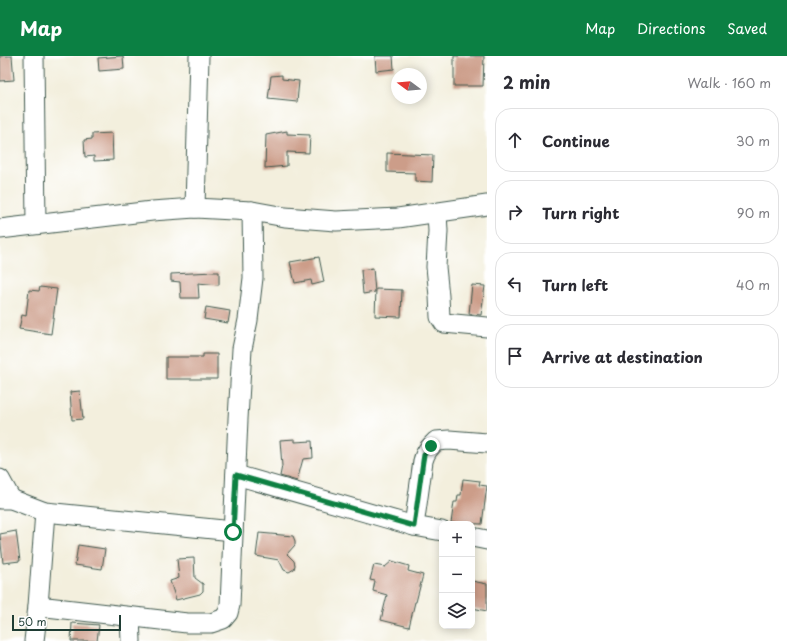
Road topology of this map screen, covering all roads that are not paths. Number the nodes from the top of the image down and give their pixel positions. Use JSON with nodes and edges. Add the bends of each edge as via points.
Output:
{"nodes":[{"id":1,"x":34,"y":56,"type":"edge"},
{"id":2,"x":199,"y":56,"type":"edge"},
{"id":3,"x":487,"y":205,"type":"edge"},
{"id":4,"x":195,"y":208,"type":"junction"},
{"id":5,"x":252,"y":211,"type":"junction"},
{"id":6,"x":436,"y":213,"type":"junction"},
{"id":7,"x":36,"y":224,"type":"junction"},
{"id":8,"x":0,"y":229,"type":"edge"},
{"id":9,"x":487,"y":327,"type":"edge"},
{"id":10,"x":487,"y":443,"type":"edge"},
{"id":11,"x":236,"y":475,"type":"junction"},
{"id":12,"x":0,"y":479,"type":"edge"},
{"id":13,"x":5,"y":499,"type":"edge"},
{"id":14,"x":45,"y":512,"type":"junction"},
{"id":15,"x":414,"y":526,"type":"junction"},
{"id":16,"x":439,"y":530,"type":"edge"},
{"id":17,"x":233,"y":532,"type":"junction"},
{"id":18,"x":475,"y":538,"type":"edge"},
{"id":19,"x":487,"y":540,"type":"edge"},
{"id":20,"x":38,"y":606,"type":"junction"},
{"id":21,"x":130,"y":616,"type":"junction"},
{"id":22,"x":34,"y":641,"type":"edge"},
{"id":23,"x":131,"y":641,"type":"edge"}],
"edges":[{"from":1,"to":7,"type":"street"},
{"from":2,"to":4,"type":"street"},
{"from":3,"to":6,"type":"street"},
{"from":4,"to":5,"type":"street"},
{"from":4,"to":7,"type":"street"},
{"from":5,"to":6,"type":"street","via":[[285,217],[336,221]]},
{"from":5,"to":11,"type":"street","via":[[252,278],[242,349]]},
{"from":6,"to":9,"type":"street","via":[[436,267],[440,318],[444,323]]},
{"from":7,"to":8,"type":"street"},
{"from":10,"to":15,"type":"street","via":[[449,440],[436,441],[431,446],[424,455]]},
{"from":11,"to":15,"type":"street"},
{"from":11,"to":17,"type":"street"},
{"from":12,"to":13,"type":"street"},
{"from":13,"to":14,"type":"street"},
{"from":14,"to":17,"type":"street"},
{"from":14,"to":20,"type":"street"},
{"from":15,"to":16,"type":"street"},
{"from":17,"to":21,"type":"street","via":[[230,605],[224,619],[187,623]]},
{"from":18,"to":19,"type":"street"},
{"from":20,"to":21,"type":"street"},
{"from":20,"to":22,"type":"street"},
{"from":21,"to":23,"type":"street"}]}
